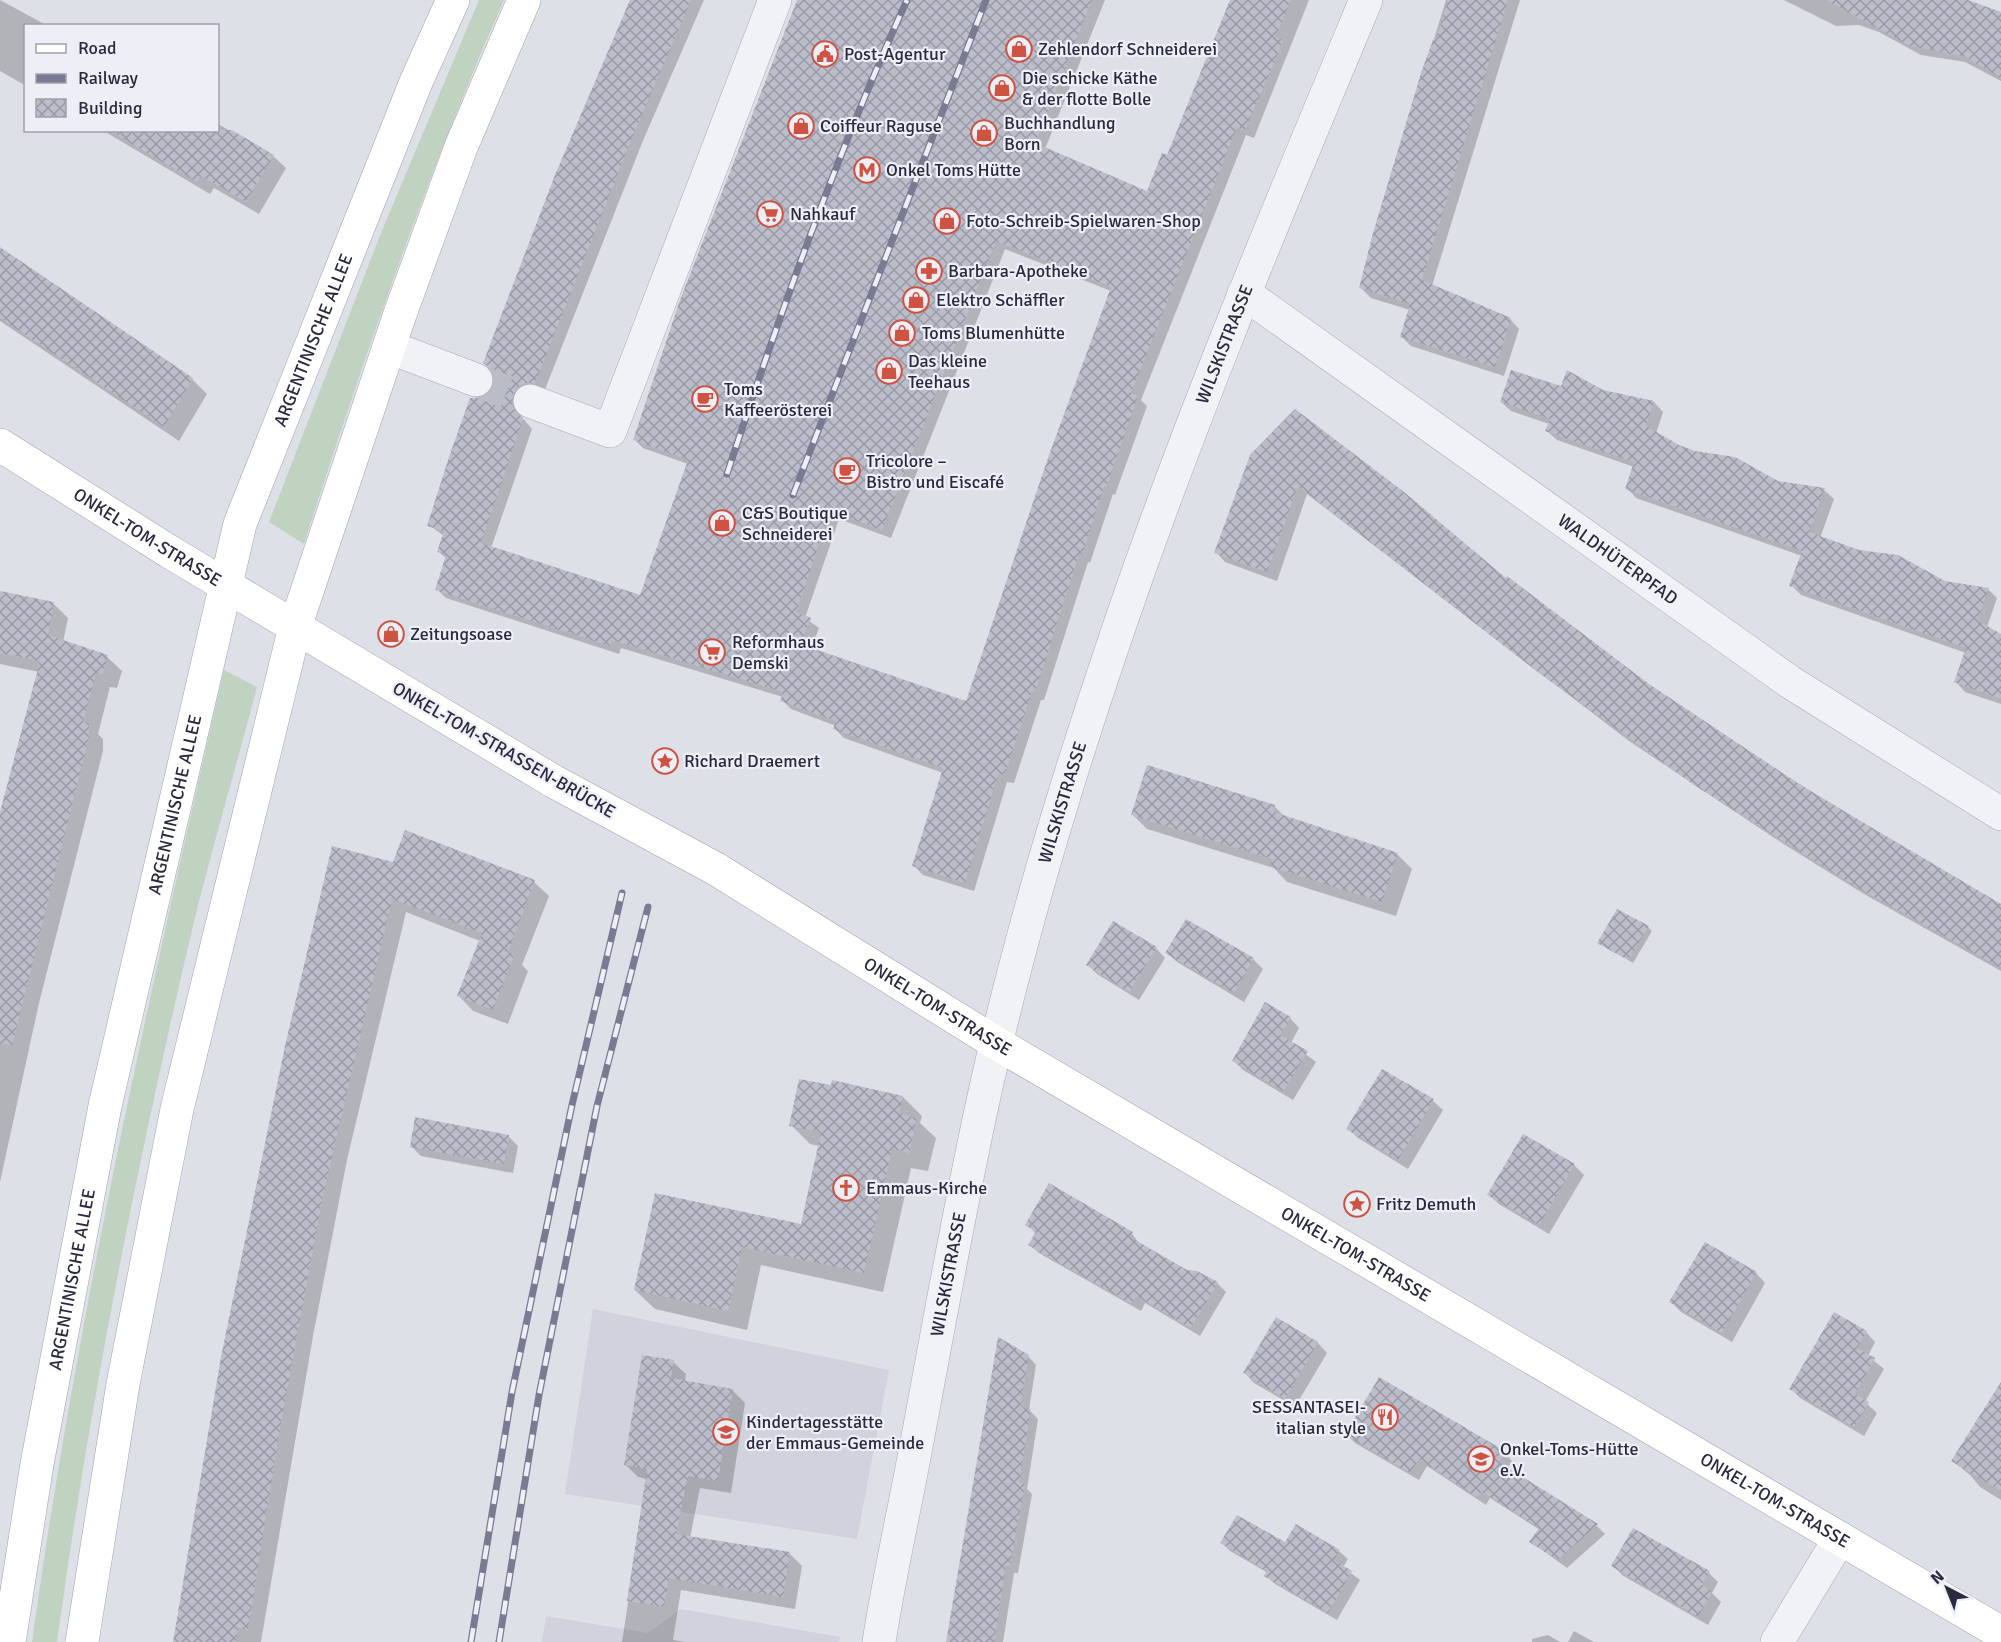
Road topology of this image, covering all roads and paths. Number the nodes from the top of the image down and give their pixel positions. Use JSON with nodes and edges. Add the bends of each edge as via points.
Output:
{"nodes":[{"id":1,"x":453,"y":0,"type":"edge"},
{"id":2,"x":524,"y":0,"type":"edge"},
{"id":3,"x":774,"y":0,"type":"edge"},
{"id":4,"x":1366,"y":0,"type":"edge"},
{"id":5,"x":1244,"y":293,"type":"junction"},
{"id":6,"x":389,"y":347,"type":"junction"},
{"id":7,"x":476,"y":380,"type":"tunnel mouth"},
{"id":8,"x":530,"y":401,"type":"tunnel mouth"},
{"id":9,"x":3,"y":453,"type":"edge"},
{"id":10,"x":225,"y":585,"type":"junction"},
{"id":11,"x":295,"y":627,"type":"junction"},
{"id":12,"x":2001,"y":814,"type":"edge"},
{"id":13,"x":716,"y":868,"type":"joint"},
{"id":14,"x":996,"y":1043,"type":"junction"},
{"id":15,"x":1840,"y":1538,"type":"junction"},
{"id":16,"x":2001,"y":1633,"type":"edge"},
{"id":17,"x":9,"y":1642,"type":"edge"},
{"id":18,"x":82,"y":1642,"type":"edge"},
{"id":19,"x":879,"y":1642,"type":"edge"},
{"id":20,"x":1777,"y":1642,"type":"edge"}],
"edges":[{"from":1,"to":10,"type":"main road","name":"ARGENTINISCHE ALLEE","via":[[416,82],[240,524]]},
{"from":2,"to":6,"type":"main road","via":[[461,147]]},
{"from":3,"to":8,"type":"street","via":[[610,431]]},
{"from":4,"to":5,"type":"street","name":"WILSKISTRASSE"},
{"from":5,"to":12,"type":"street","name":"WALDHÜTERPFAD","via":[[1790,682]]},
{"from":5,"to":14,"type":"street","name":"WILSKISTRASSE","via":[[1110,652],[1060,812]]},
{"from":6,"to":7,"type":"street"},
{"from":6,"to":11,"type":"main road"},
{"from":9,"to":10,"type":"main road","name":"ONKEL-TOM-STRASSE"},
{"from":10,"to":11,"type":"main road","name":"ONKEL-TOM-STRASSE"},
{"from":10,"to":17,"type":"main road","name":"ARGENTINISCHE ALLEE","via":[[105,1106],[37,1464]]},
{"from":11,"to":13,"type":"main road","name":"ONKEL-TOM-STRASSEN-BRÜCKE","bridge":true,"via":[[554,781]]},
{"from":11,"to":18,"type":"main road","via":[[177,1109],[123,1384]]},
{"from":13,"to":14,"type":"main road","name":"ONKEL-TOM-STRASSE"},
{"from":14,"to":15,"type":"main road","name":"ONKEL-TOM-STRASSE"},
{"from":14,"to":19,"type":"street","name":"WILSKISTRASSE","via":[[941,1303]]},
{"from":15,"to":16,"type":"main road","name":"ONKEL-TOM-STRASSE"},
{"from":15,"to":20,"type":"street"}]}
